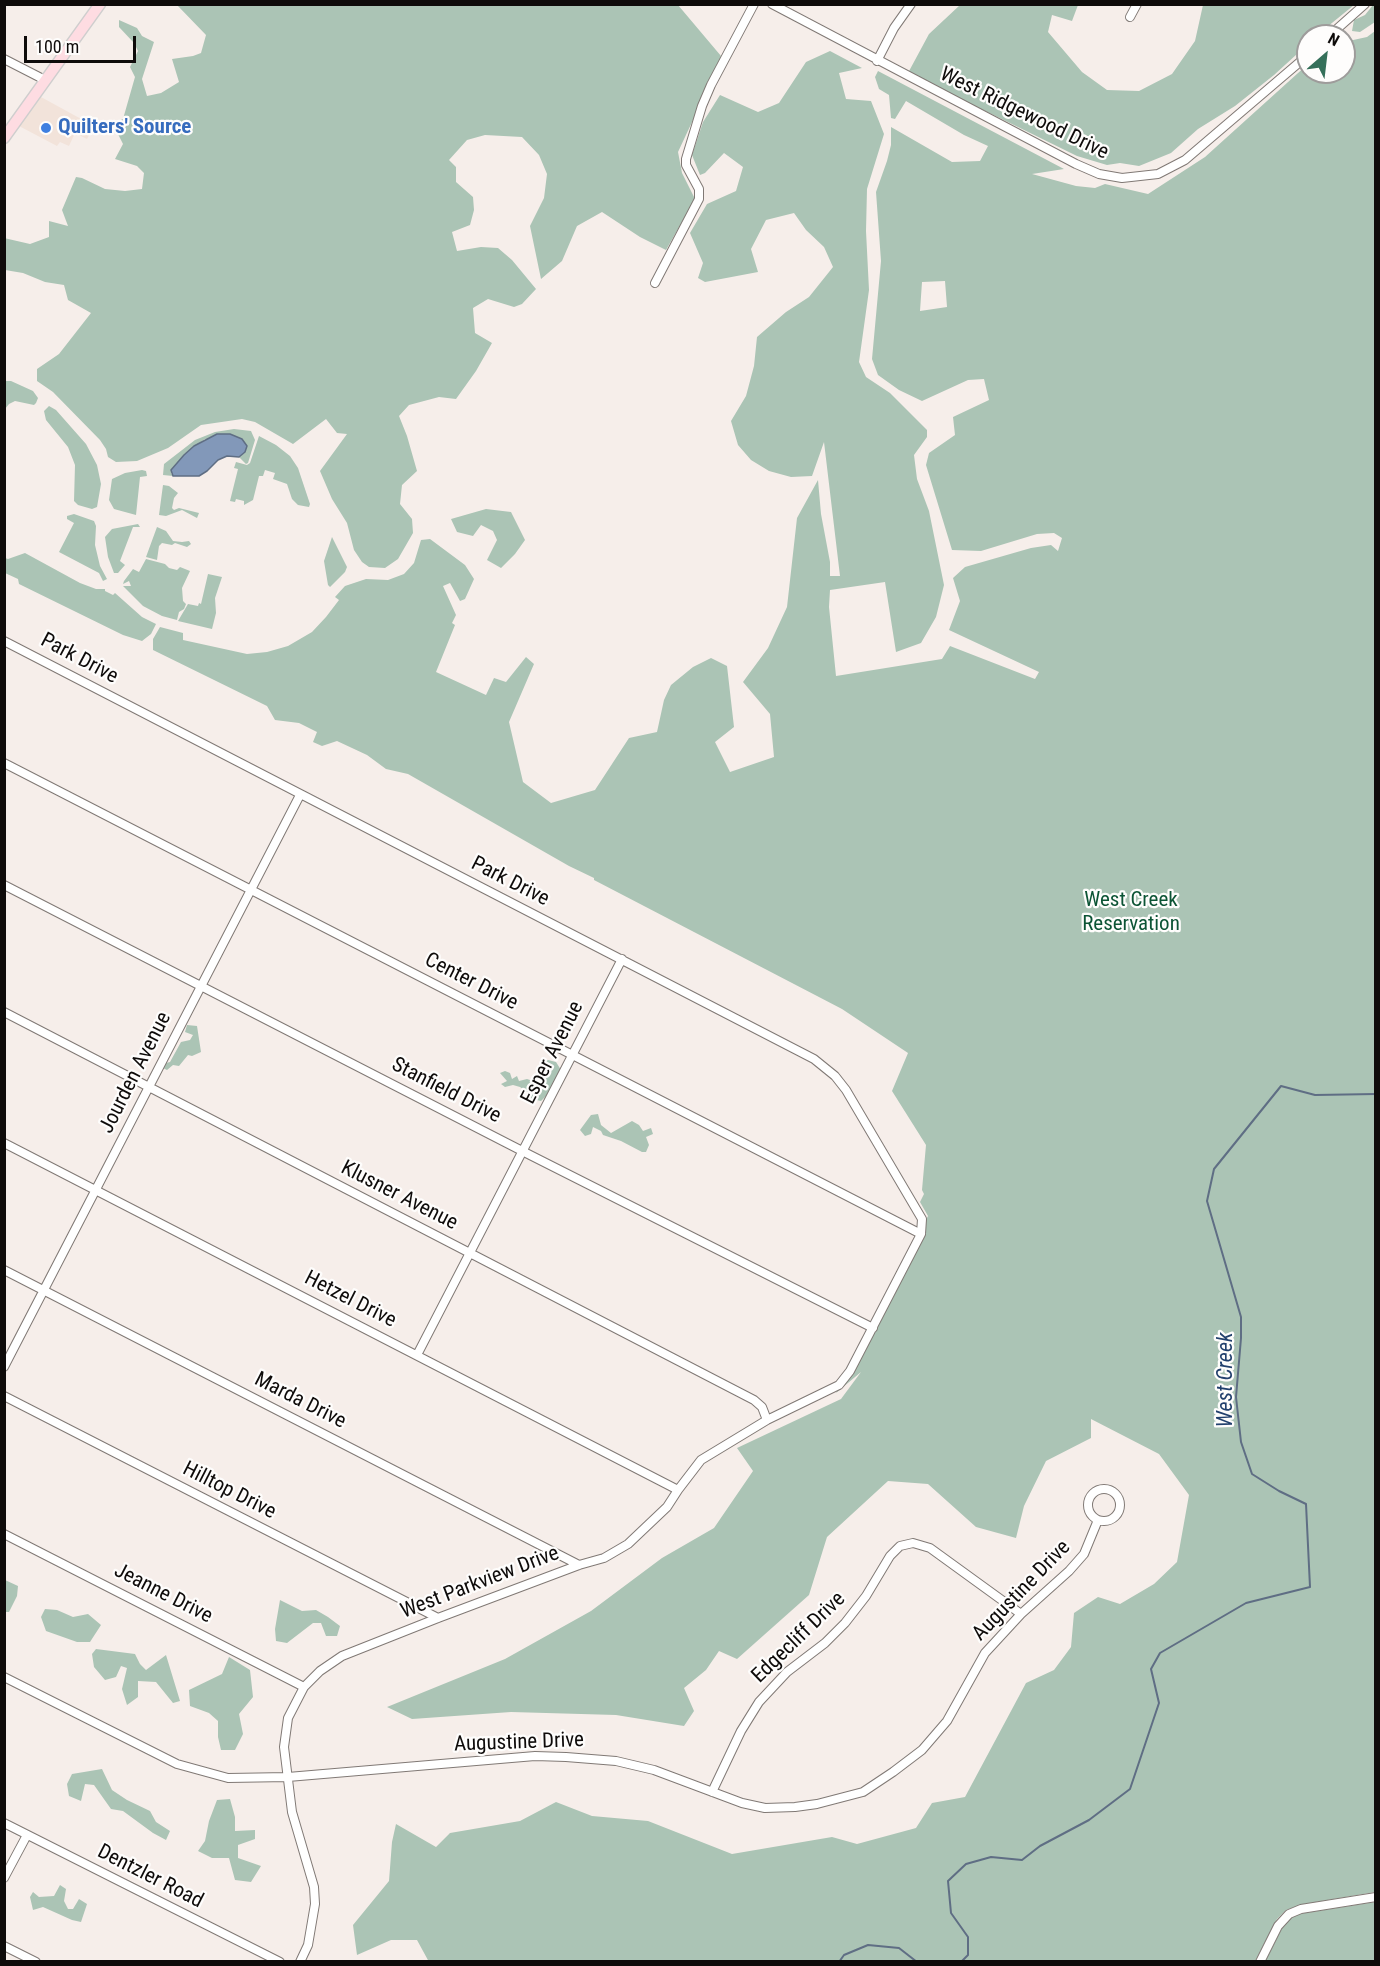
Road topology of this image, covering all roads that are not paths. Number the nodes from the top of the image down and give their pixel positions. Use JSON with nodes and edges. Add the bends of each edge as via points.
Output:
{"nodes":[{"id":1,"x":100,"y":4,"type":"edge"},
{"id":2,"x":754,"y":4,"type":"edge"},
{"id":3,"x":772,"y":4,"type":"edge"},
{"id":4,"x":911,"y":4,"type":"edge"},
{"id":5,"x":1137,"y":4,"type":"edge"},
{"id":6,"x":1365,"y":4,"type":"edge"},
{"id":7,"x":1130,"y":17,"type":"dead end"},
{"id":8,"x":1342,"y":24,"type":"edge"},
{"id":9,"x":4,"y":59,"type":"edge"},
{"id":10,"x":877,"y":61,"type":"junction"},
{"id":11,"x":1296,"y":65,"type":"edge"},
{"id":12,"x":45,"y":80,"type":"junction"},
{"id":13,"x":4,"y":138,"type":"edge"},
{"id":14,"x":655,"y":283,"type":"dead end"},
{"id":15,"x":4,"y":641,"type":"edge"},
{"id":16,"x":4,"y":763,"type":"edge"},
{"id":17,"x":300,"y":795,"type":"junction"},
{"id":18,"x":4,"y":885,"type":"edge"},
{"id":19,"x":251,"y":889,"type":"junction"},
{"id":20,"x":622,"y":959,"type":"junction"},
{"id":21,"x":201,"y":986,"type":"junction"},
{"id":22,"x":4,"y":1012,"type":"edge"},
{"id":23,"x":572,"y":1054,"type":"junction"},
{"id":24,"x":148,"y":1086,"type":"junction"},
{"id":25,"x":4,"y":1143,"type":"edge"},
{"id":26,"x":523,"y":1151,"type":"junction"},
{"id":27,"x":96,"y":1190,"type":"junction"},
{"id":28,"x":921,"y":1234,"type":"junction"},
{"id":29,"x":470,"y":1253,"type":"junction"},
{"id":30,"x":4,"y":1270,"type":"edge"},
{"id":31,"x":44,"y":1289,"type":"junction"},
{"id":32,"x":873,"y":1328,"type":"junction"},
{"id":33,"x":417,"y":1355,"type":"junction"},
{"id":34,"x":4,"y":1367,"type":"edge"},
{"id":35,"x":4,"y":1396,"type":"edge"},
{"id":36,"x":767,"y":1420,"type":"junction"},
{"id":37,"x":678,"y":1490,"type":"junction"},
{"id":38,"x":1098,"y":1520,"type":"dead end"},
{"id":39,"x":4,"y":1534,"type":"edge"},
{"id":40,"x":579,"y":1565,"type":"junction"},
{"id":41,"x":1021,"y":1614,"type":"junction"},
{"id":42,"x":438,"y":1617,"type":"junction"},
{"id":43,"x":4,"y":1677,"type":"edge"},
{"id":44,"x":304,"y":1687,"type":"junction"},
{"id":45,"x":288,"y":1777,"type":"junction"},
{"id":46,"x":712,"y":1792,"type":"junction"},
{"id":47,"x":4,"y":1823,"type":"edge"},
{"id":48,"x":27,"y":1835,"type":"junction"},
{"id":49,"x":4,"y":1878,"type":"edge"},
{"id":50,"x":1376,"y":1897,"type":"edge"},
{"id":51,"x":4,"y":1946,"type":"edge"},
{"id":52,"x":36,"y":1962,"type":"edge"},
{"id":53,"x":280,"y":1962,"type":"edge"},
{"id":54,"x":300,"y":1962,"type":"edge"},
{"id":55,"x":1260,"y":1962,"type":"edge"}],
"edges":[{"from":1,"to":12,"type":"main road"},
{"from":2,"to":14,"type":"street","via":[[702,106],[686,159],[699,189],[699,199]]},
{"from":3,"to":10,"type":"street","name":"West Ridgewood Drive"},
{"from":4,"to":10,"type":"street"},
{"from":5,"to":7,"type":"street"},
{"from":6,"to":8,"type":"street"},
{"from":9,"to":12,"type":"street"},
{"from":10,"to":11,"type":"street","name":"West Ridgewood Drive","via":[[1076,164],[1122,178],[1158,174],[1185,160]]},
{"from":12,"to":13,"type":"main road"},
{"from":15,"to":17,"type":"street","name":"Park Drive"},
{"from":16,"to":19,"type":"street","name":"Center Drive"},
{"from":17,"to":19,"type":"street","name":"Jourden Avenue"},
{"from":17,"to":20,"type":"street","name":"Park Drive"},
{"from":18,"to":21,"type":"street","name":"Stanfield Drive"},
{"from":19,"to":21,"type":"street","name":"Jourden Avenue"},
{"from":19,"to":23,"type":"street","name":"Center Drive"},
{"from":20,"to":23,"type":"street","name":"Esper Avenue"},
{"from":20,"to":28,"type":"street","name":"Park Drive","via":[[814,1059],[835,1076],[922,1220]]},
{"from":21,"to":24,"type":"street","name":"Jourden Avenue"},
{"from":21,"to":26,"type":"street","name":"Stanfield Drive"},
{"from":22,"to":24,"type":"street","name":"Klusner Avenue"},
{"from":23,"to":26,"type":"street","name":"Esper Avenue"},
{"from":23,"to":28,"type":"street","name":"Center Drive"},
{"from":24,"to":27,"type":"street","name":"Jourden Avenue"},
{"from":24,"to":29,"type":"street","name":"Klusner Avenue"},
{"from":25,"to":27,"type":"street","name":"Hetzel Drive"},
{"from":26,"to":29,"type":"street","name":"Esper Avenue"},
{"from":26,"to":32,"type":"street","name":"Stanfield Drive"},
{"from":27,"to":31,"type":"street","name":"Jourden Avenue"},
{"from":27,"to":33,"type":"street","name":"Hetzel Drive"},
{"from":28,"to":32,"type":"street","name":"West Parkview Drive"},
{"from":29,"to":33,"type":"street","name":"Esper Avenue"},
{"from":29,"to":36,"type":"street","name":"Klusner Avenue","via":[[754,1400]]},
{"from":30,"to":31,"type":"street","name":"Marda Drive"},
{"from":31,"to":34,"type":"street","name":"Jourden Avenue"},
{"from":31,"to":40,"type":"street","name":"Marda Drive"},
{"from":32,"to":36,"type":"street","name":"West Parkview Drive","via":[[839,1385]]},
{"from":33,"to":37,"type":"street","name":"Hetzel Drive"},
{"from":35,"to":42,"type":"street","name":"Hilltop Drive"},
{"from":36,"to":37,"type":"street","name":"West Parkview Drive","via":[[701,1460]]},
{"from":37,"to":40,"type":"street","name":"West Parkview Drive","via":[[668,1507],[628,1544],[603,1558]]},
{"from":38,"to":41,"type":"street","name":"Augustine Drive","via":[[1084,1554]]},
{"from":39,"to":44,"type":"street","name":"Jeanne Drive"},
{"from":40,"to":42,"type":"street","name":"West Parkview Drive"},
{"from":41,"to":46,"type":"street","name":"Augustine Drive","via":[[985,1653],[947,1721],[921,1750],[862,1792],[817,1804],[775,1808],[742,1803]]},
{"from":41,"to":46,"type":"street","name":"Edgecliff Drive","via":[[930,1548],[913,1543],[900,1546],[845,1623],[787,1672],[759,1702]]},
{"from":42,"to":44,"type":"street","name":"West Parkview Drive","via":[[342,1656]]},
{"from":43,"to":45,"type":"street","name":"Augustine Drive","via":[[177,1764],[228,1778]]},
{"from":44,"to":45,"type":"street","name":"West Parkview Drive","via":[[288,1718],[284,1747]]},
{"from":45,"to":46,"type":"street","name":"Augustine Drive","via":[[535,1756],[566,1757],[616,1761],[654,1770]]},
{"from":45,"to":54,"type":"street","name":"West Parkview Drive","via":[[292,1812],[314,1887],[308,1945]]},
{"from":47,"to":48,"type":"street","name":"Dentzler Road"},
{"from":48,"to":49,"type":"street"},
{"from":48,"to":53,"type":"street","name":"Dentzler Road"},
{"from":50,"to":55,"type":"street","via":[[1288,1914]]},
{"from":51,"to":52,"type":"street"}]}
